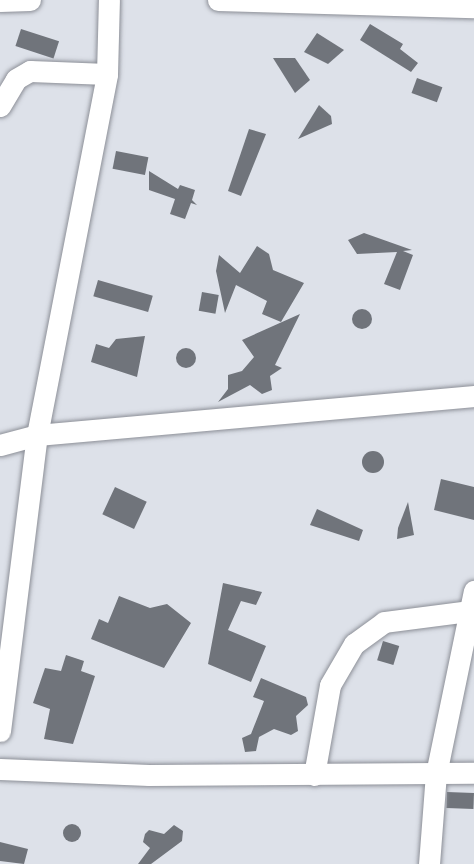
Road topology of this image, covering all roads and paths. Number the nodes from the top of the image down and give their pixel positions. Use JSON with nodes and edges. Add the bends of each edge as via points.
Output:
{"nodes":[{"id":1,"x":30,"y":0,"type":"edge"},
{"id":2,"x":109,"y":0,"type":"edge"},
{"id":3,"x":219,"y":0,"type":"edge"},
{"id":4,"x":0,"y":1,"type":"edge"},
{"id":5,"x":474,"y":6,"type":"edge"},
{"id":6,"x":107,"y":74,"type":"junction"},
{"id":7,"x":0,"y":106,"type":"edge"},
{"id":8,"x":474,"y":396,"type":"edge"},
{"id":9,"x":37,"y":435,"type":"junction"},
{"id":10,"x":0,"y":445,"type":"edge"},
{"id":11,"x":472,"y":601,"type":"edge"},
{"id":12,"x":0,"y":731,"type":"edge"},
{"id":13,"x":0,"y":769,"type":"edge"},
{"id":14,"x":474,"y":773,"type":"edge"},
{"id":15,"x":436,"y":774,"type":"junction"},
{"id":16,"x":314,"y":775,"type":"junction"},
{"id":17,"x":429,"y":864,"type":"edge"}],
"edges":[{"from":1,"to":4,"type":"street"},
{"from":2,"to":6,"type":"street"},
{"from":3,"to":5,"type":"street"},
{"from":6,"to":7,"type":"street","via":[[30,71],[16,79]]},
{"from":6,"to":9,"type":"street"},
{"from":8,"to":9,"type":"street"},
{"from":9,"to":10,"type":"street"},
{"from":9,"to":12,"type":"street"},
{"from":11,"to":15,"type":"street"},
{"from":11,"to":16,"type":"street","via":[[384,622],[354,645],[330,685],[320,721]]},
{"from":13,"to":16,"type":"street"},
{"from":14,"to":15,"type":"street"},
{"from":15,"to":16,"type":"street"},
{"from":15,"to":17,"type":"street"}]}
